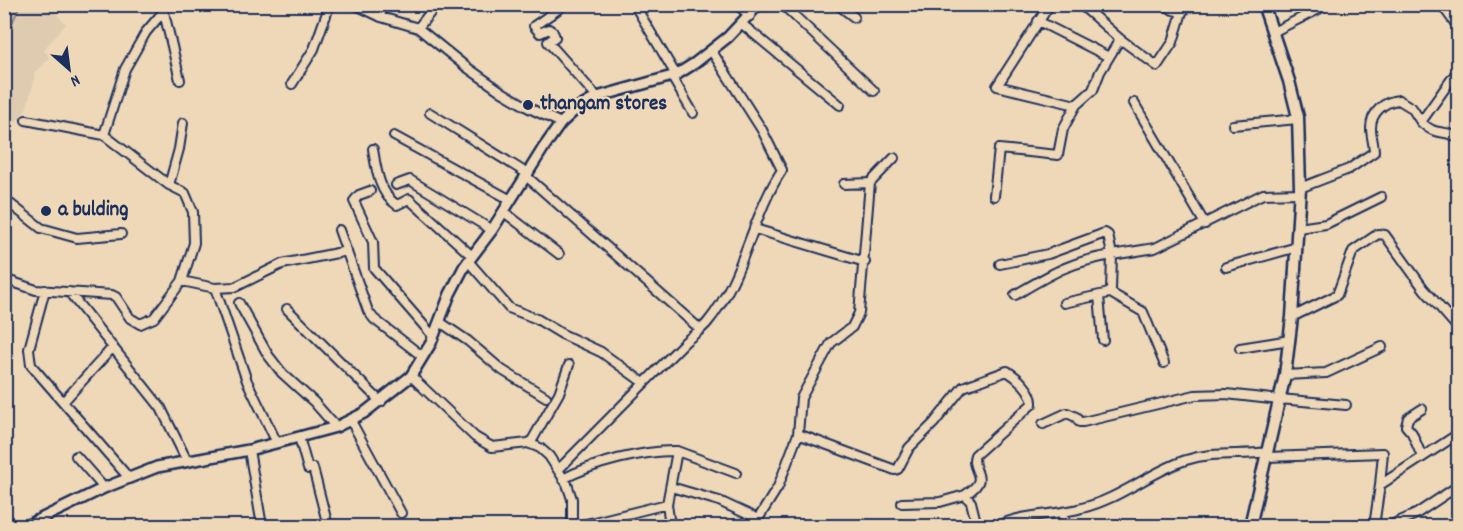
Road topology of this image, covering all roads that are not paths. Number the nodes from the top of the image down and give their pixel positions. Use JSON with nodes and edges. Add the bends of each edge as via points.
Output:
{"nodes":[{"id":1,"x":330,"y":4,"type":"edge"},
{"id":2,"x":354,"y":4,"type":"edge"},
{"id":3,"x":380,"y":4,"type":"edge"},
{"id":4,"x":634,"y":4,"type":"edge"},
{"id":5,"x":737,"y":4,"type":"edge"},
{"id":6,"x":759,"y":4,"type":"edge"},
{"id":7,"x":782,"y":4,"type":"edge"},
{"id":8,"x":837,"y":4,"type":"edge"},
{"id":9,"x":1050,"y":4,"type":"edge"},
{"id":10,"x":1080,"y":4,"type":"edge"},
{"id":11,"x":1164,"y":4,"type":"edge"},
{"id":12,"x":1191,"y":4,"type":"edge"},
{"id":13,"x":1263,"y":4,"type":"edge"},
{"id":14,"x":1324,"y":4,"type":"edge"},
{"id":15,"x":1440,"y":4,"type":"edge"},
{"id":16,"x":436,"y":5,"type":"edge"},
{"id":17,"x":162,"y":8,"type":"edge"},
{"id":18,"x":560,"y":8,"type":"dead end"},
{"id":19,"x":1182,"y":12,"type":"junction"},
{"id":20,"x":750,"y":16,"type":"junction"},
{"id":21,"x":381,"y":17,"type":"junction"},
{"id":22,"x":854,"y":17,"type":"dead end"},
{"id":23,"x":1038,"y":21,"type":"junction"},
{"id":24,"x":742,"y":24,"type":"junction"},
{"id":25,"x":1458,"y":27,"type":"edge"},
{"id":26,"x":418,"y":28,"type":"junction"},
{"id":27,"x":1273,"y":32,"type":"junction"},
{"id":28,"x":1119,"y":39,"type":"junction"},
{"id":29,"x":711,"y":50,"type":"junction"},
{"id":30,"x":1109,"y":57,"type":"junction"},
{"id":31,"x":1458,"y":70,"type":"edge"},
{"id":32,"x":674,"y":76,"type":"junction"},
{"id":33,"x":180,"y":80,"type":"dead end"},
{"id":34,"x":292,"y":84,"type":"dead end"},
{"id":35,"x":874,"y":91,"type":"dead end"},
{"id":36,"x":597,"y":97,"type":"junction"},
{"id":37,"x":1134,"y":103,"type":"dead end"},
{"id":38,"x":840,"y":105,"type":"dead end"},
{"id":39,"x":1076,"y":105,"type":"junction"},
{"id":40,"x":430,"y":113,"type":"dead end"},
{"id":41,"x":693,"y":113,"type":"dead end"},
{"id":42,"x":1298,"y":119,"type":"junction"},
{"id":43,"x":26,"y":120,"type":"dead end"},
{"id":44,"x":1421,"y":122,"type":"junction"},
{"id":45,"x":183,"y":123,"type":"dead end"},
{"id":46,"x":561,"y":123,"type":"junction"},
{"id":47,"x":1233,"y":125,"type":"dead end"},
{"id":48,"x":104,"y":135,"type":"junction"},
{"id":49,"x":394,"y":136,"type":"dead end"},
{"id":50,"x":1458,"y":138,"type":"edge"},
{"id":51,"x":373,"y":149,"type":"dead end"},
{"id":52,"x":894,"y":158,"type":"dead end"},
{"id":53,"x":527,"y":175,"type":"junction"},
{"id":54,"x":870,"y":183,"type":"junction"},
{"id":55,"x":844,"y":184,"type":"dead end"},
{"id":56,"x":169,"y":185,"type":"junction"},
{"id":57,"x":396,"y":185,"type":"dead end"},
{"id":58,"x":370,"y":190,"type":"dead end"},
{"id":59,"x":1300,"y":191,"type":"junction"},
{"id":60,"x":994,"y":196,"type":"dead end"},
{"id":61,"x":1381,"y":197,"type":"dead end"},
{"id":62,"x":4,"y":199,"type":"edge"},
{"id":63,"x":511,"y":200,"type":"junction"},
{"id":64,"x":504,"y":212,"type":"junction"},
{"id":65,"x":1205,"y":224,"type":"junction"},
{"id":66,"x":1298,"y":228,"type":"junction"},
{"id":67,"x":754,"y":229,"type":"junction"},
{"id":68,"x":339,"y":230,"type":"dead end"},
{"id":69,"x":492,"y":230,"type":"junction"},
{"id":70,"x":121,"y":234,"type":"dead end"},
{"id":71,"x":1297,"y":247,"type":"junction"},
{"id":72,"x":347,"y":251,"type":"junction"},
{"id":73,"x":559,"y":254,"type":"dead end"},
{"id":74,"x":1112,"y":255,"type":"junction"},
{"id":75,"x":470,"y":259,"type":"junction"},
{"id":76,"x":865,"y":262,"type":"junction"},
{"id":77,"x":1000,"y":264,"type":"dead end"},
{"id":78,"x":1227,"y":267,"type":"dead end"},
{"id":79,"x":4,"y":279,"type":"edge"},
{"id":80,"x":182,"y":281,"type":"junction"},
{"id":81,"x":215,"y":288,"type":"junction"},
{"id":82,"x":45,"y":290,"type":"junction"},
{"id":83,"x":69,"y":292,"type":"junction"},
{"id":84,"x":1109,"y":292,"type":"junction"},
{"id":85,"x":1015,"y":295,"type":"dead end"},
{"id":86,"x":1099,"y":296,"type":"junction"},
{"id":87,"x":238,"y":303,"type":"dead end"},
{"id":88,"x":1064,"y":303,"type":"dead end"},
{"id":89,"x":287,"y":309,"type":"dead end"},
{"id":90,"x":1292,"y":317,"type":"junction"},
{"id":91,"x":440,"y":322,"type":"junction"},
{"id":92,"x":1458,"y":327,"type":"edge"},
{"id":93,"x":700,"y":329,"type":"junction"},
{"id":94,"x":433,"y":336,"type":"junction"},
{"id":95,"x":1104,"y":340,"type":"dead end"},
{"id":96,"x":1290,"y":340,"type":"junction"},
{"id":97,"x":112,"y":347,"type":"junction"},
{"id":98,"x":1382,"y":347,"type":"dead end"},
{"id":99,"x":1240,"y":348,"type":"dead end"},
{"id":100,"x":422,"y":356,"type":"junction"},
{"id":101,"x":1164,"y":363,"type":"dead end"},
{"id":102,"x":568,"y":365,"type":"dead end"},
{"id":103,"x":1285,"y":375,"type":"junction"},
{"id":104,"x":411,"y":376,"type":"junction"},
{"id":105,"x":644,"y":383,"type":"junction"},
{"id":106,"x":546,"y":397,"type":"dead end"},
{"id":107,"x":1280,"y":400,"type":"junction"},
{"id":108,"x":64,"y":401,"type":"junction"},
{"id":109,"x":381,"y":402,"type":"junction"},
{"id":110,"x":1346,"y":405,"type":"dead end"},
{"id":111,"x":1422,"y":409,"type":"dead end"},
{"id":112,"x":351,"y":421,"type":"junction"},
{"id":113,"x":1043,"y":424,"type":"dead end"},
{"id":114,"x":336,"y":427,"type":"junction"},
{"id":115,"x":798,"y":434,"type":"junction"},
{"id":116,"x":1458,"y":434,"type":"edge"},
{"id":117,"x":299,"y":437,"type":"junction"},
{"id":118,"x":277,"y":443,"type":"junction"},
{"id":119,"x":530,"y":444,"type":"junction"},
{"id":120,"x":249,"y":450,"type":"junction"},
{"id":121,"x":677,"y":451,"type":"junction"},
{"id":122,"x":1267,"y":455,"type":"junction"},
{"id":123,"x":76,"y":456,"type":"dead end"},
{"id":124,"x":1422,"y":457,"type":"junction"},
{"id":125,"x":187,"y":461,"type":"junction"},
{"id":126,"x":558,"y":470,"type":"junction"},
{"id":127,"x":736,"y":473,"type":"dead end"},
{"id":128,"x":129,"y":478,"type":"junction"},
{"id":129,"x":563,"y":479,"type":"junction"},
{"id":130,"x":1380,"y":485,"type":"junction"},
{"id":131,"x":1458,"y":486,"type":"edge"},
{"id":132,"x":671,"y":487,"type":"junction"},
{"id":133,"x":104,"y":488,"type":"junction"},
{"id":134,"x":965,"y":495,"type":"junction"},
{"id":135,"x":902,"y":503,"type":"dead end"},
{"id":136,"x":667,"y":504,"type":"junction"},
{"id":137,"x":1063,"y":512,"type":"junction"},
{"id":138,"x":401,"y":513,"type":"dead end"},
{"id":139,"x":37,"y":525,"type":"edge"},
{"id":140,"x":26,"y":526,"type":"edge"},
{"id":141,"x":262,"y":526,"type":"edge"},
{"id":142,"x":328,"y":526,"type":"edge"},
{"id":143,"x":572,"y":526,"type":"edge"},
{"id":144,"x":578,"y":526,"type":"edge"},
{"id":145,"x":670,"y":526,"type":"edge"},
{"id":146,"x":977,"y":526,"type":"edge"},
{"id":147,"x":998,"y":526,"type":"edge"},
{"id":148,"x":1066,"y":526,"type":"edge"},
{"id":149,"x":1252,"y":526,"type":"edge"},
{"id":150,"x":1374,"y":526,"type":"edge"},
{"id":151,"x":1389,"y":526,"type":"edge"}],
"edges":[{"from":1,"to":34,"type":"street","via":[[314,49]]},
{"from":2,"to":21,"type":"street"},
{"from":3,"to":21,"type":"street"},
{"from":4,"to":32,"type":"street"},
{"from":5,"to":20,"type":"street"},
{"from":6,"to":20,"type":"street"},
{"from":7,"to":35,"type":"street"},
{"from":8,"to":22,"type":"street"},
{"from":9,"to":23,"type":"street"},
{"from":10,"to":28,"type":"street"},
{"from":11,"to":19,"type":"street"},
{"from":12,"to":19,"type":"street"},
{"from":13,"to":27,"type":"main road"},
{"from":14,"to":27,"type":"street"},
{"from":15,"to":25,"type":"street"},
{"from":16,"to":26,"type":"street"},
{"from":17,"to":33,"type":"street"},
{"from":17,"to":48,"type":"street","via":[[125,69]]},
{"from":18,"to":36,"type":"street","via":[[534,26],[540,33],[549,29],[553,32],[555,37],[548,42]]},
{"from":19,"to":28,"type":"street","via":[[1173,42],[1157,66]]},
{"from":20,"to":24,"type":"street"},
{"from":21,"to":26,"type":"street"},
{"from":23,"to":30,"type":"street"},
{"from":23,"to":39,"type":"street","via":[[997,86]]},
{"from":24,"to":29,"type":"street"},
{"from":24,"to":38,"type":"street"},
{"from":26,"to":46,"type":"street","via":[[502,92]]},
{"from":27,"to":42,"type":"main road"},
{"from":28,"to":30,"type":"street"},
{"from":29,"to":32,"type":"street"},
{"from":29,"to":67,"type":"street","via":[[762,130],[782,170]]},
{"from":30,"to":39,"type":"street","via":[[1093,90]]},
{"from":31,"to":44,"type":"street"},
{"from":32,"to":36,"type":"street"},
{"from":32,"to":41,"type":"street"},
{"from":36,"to":46,"type":"street"},
{"from":37,"to":65,"type":"street"},
{"from":39,"to":60,"type":"street","via":[[1063,129],[1058,155],[999,149]]},
{"from":40,"to":53,"type":"street"},
{"from":42,"to":47,"type":"street"},
{"from":42,"to":59,"type":"main road"},
{"from":43,"to":48,"type":"street"},
{"from":44,"to":50,"type":"street","via":[[1432,131]]},
{"from":44,"to":59,"type":"street","via":[[1412,108],[1400,100],[1386,104],[1372,118],[1374,152],[1349,169]]},
{"from":45,"to":56,"type":"street"},
{"from":46,"to":53,"type":"street"},
{"from":48,"to":56,"type":"street"},
{"from":49,"to":63,"type":"street"},
{"from":51,"to":75,"type":"street","via":[[385,194],[397,205],[409,199]]},
{"from":52,"to":54,"type":"street"},
{"from":53,"to":63,"type":"street"},
{"from":53,"to":93,"type":"street"},
{"from":54,"to":55,"type":"street"},
{"from":54,"to":76,"type":"street"},
{"from":56,"to":80,"type":"street","via":[[184,193],[193,212],[193,252]]},
{"from":57,"to":69,"type":"street","via":[[410,180]]},
{"from":58,"to":94,"type":"street","via":[[354,201],[374,242],[374,268]]},
{"from":59,"to":65,"type":"street","via":[[1263,194]]},
{"from":59,"to":66,"type":"main road"},
{"from":61,"to":66,"type":"street","via":[[1326,224]]},
{"from":62,"to":70,"type":"street","via":[[41,228],[76,238]]},
{"from":63,"to":64,"type":"street"},
{"from":64,"to":69,"type":"street"},
{"from":64,"to":73,"type":"street"},
{"from":65,"to":74,"type":"street","via":[[1155,248]]},
{"from":66,"to":71,"type":"main road"},
{"from":67,"to":76,"type":"street"},
{"from":67,"to":93,"type":"street","via":[[729,288]]},
{"from":68,"to":72,"type":"street"},
{"from":69,"to":75,"type":"street"},
{"from":71,"to":78,"type":"street"},
{"from":71,"to":90,"type":"main road"},
{"from":72,"to":81,"type":"street","via":[[282,264],[235,286]]},
{"from":72,"to":100,"type":"street","via":[[368,311]]},
{"from":74,"to":77,"type":"street","via":[[1105,233],[1048,254]]},
{"from":74,"to":84,"type":"street"},
{"from":74,"to":85,"type":"street","via":[[1062,267]]},
{"from":75,"to":91,"type":"street","via":[[450,294]]},
{"from":75,"to":105,"type":"street","via":[[509,308],[601,352]]},
{"from":76,"to":115,"type":"street","via":[[859,313],[852,327],[831,343],[801,398]]},
{"from":79,"to":82,"type":"street"},
{"from":80,"to":81,"type":"street"},
{"from":80,"to":83,"type":"street","via":[[154,318],[140,324],[130,318],[114,296]]},
{"from":81,"to":118,"type":"street","via":[[247,381]]},
{"from":82,"to":83,"type":"street"},
{"from":82,"to":108,"type":"street","via":[[29,350],[32,365]]},
{"from":83,"to":97,"type":"street"},
{"from":84,"to":86,"type":"street"},
{"from":84,"to":101,"type":"street","via":[[1143,312]]},
{"from":86,"to":88,"type":"street"},
{"from":86,"to":95,"type":"street"},
{"from":87,"to":114,"type":"street","via":[[282,373]]},
{"from":89,"to":109,"type":"street"},
{"from":90,"to":92,"type":"street","via":[[1337,295],[1353,251],[1378,234],[1385,235],[1424,289]]},
{"from":90,"to":96,"type":"main road"},
{"from":91,"to":94,"type":"street"},
{"from":91,"to":106,"type":"street","via":[[502,370]]},
{"from":93,"to":105,"type":"street"},
{"from":94,"to":100,"type":"street"},
{"from":96,"to":99,"type":"street"},
{"from":96,"to":103,"type":"main road"},
{"from":97,"to":108,"type":"street"},
{"from":97,"to":125,"type":"street","via":[[165,414]]},
{"from":98,"to":103,"type":"street","via":[[1326,373]]},
{"from":100,"to":104,"type":"street"},
{"from":102,"to":119,"type":"street","via":[[559,393]]},
{"from":103,"to":107,"type":"main road"},
{"from":104,"to":109,"type":"street"},
{"from":104,"to":119,"type":"street","via":[[475,437],[492,447]]},
{"from":105,"to":126,"type":"street"},
{"from":107,"to":110,"type":"street"},
{"from":107,"to":113,"type":"street","via":[[1195,395],[1083,422],[1067,413]]},
{"from":107,"to":122,"type":"main road"},
{"from":108,"to":128,"type":"street"},
{"from":109,"to":112,"type":"street"},
{"from":111,"to":124,"type":"street","via":[[1408,418],[1406,426]]},
{"from":112,"to":114,"type":"street"},
{"from":112,"to":138,"type":"street"},
{"from":114,"to":117,"type":"street"},
{"from":115,"to":132,"type":"street","via":[[778,487],[758,519],[719,501]]},
{"from":115,"to":134,"type":"street","via":[[898,470],[909,448],[963,387],[1010,372],[1030,393],[1032,404],[975,454],[978,484]]},
{"from":116,"to":124,"type":"street"},
{"from":117,"to":118,"type":"street"},
{"from":117,"to":142,"type":"street","via":[[308,469],[313,468]]},
{"from":118,"to":120,"type":"street"},
{"from":119,"to":126,"type":"street","via":[[549,456]]},
{"from":120,"to":125,"type":"street"},
{"from":120,"to":141,"type":"street"},
{"from":121,"to":127,"type":"street"},
{"from":121,"to":129,"type":"street","via":[[659,451],[586,468]]},
{"from":121,"to":132,"type":"street"},
{"from":122,"to":130,"type":"street","via":[[1383,453]]},
{"from":122,"to":137,"type":"street","via":[[1201,456],[1163,469],[1098,504]]},
{"from":122,"to":149,"type":"main road"},
{"from":123,"to":133,"type":"street"},
{"from":124,"to":130,"type":"street"},
{"from":125,"to":128,"type":"street"},
{"from":126,"to":129,"type":"street"},
{"from":128,"to":133,"type":"street"},
{"from":129,"to":143,"type":"street","via":[[572,499]]},
{"from":130,"to":150,"type":"street"},
{"from":131,"to":151,"type":"street"},
{"from":132,"to":136,"type":"street"},
{"from":133,"to":139,"type":"street"},
{"from":134,"to":135,"type":"street","via":[[940,502]]},
{"from":134,"to":146,"type":"street","via":[[971,502]]},
{"from":136,"to":144,"type":"street"},
{"from":136,"to":145,"type":"street"},
{"from":137,"to":147,"type":"street"},
{"from":137,"to":148,"type":"street"},
{"from":139,"to":140,"type":"street"}]}
